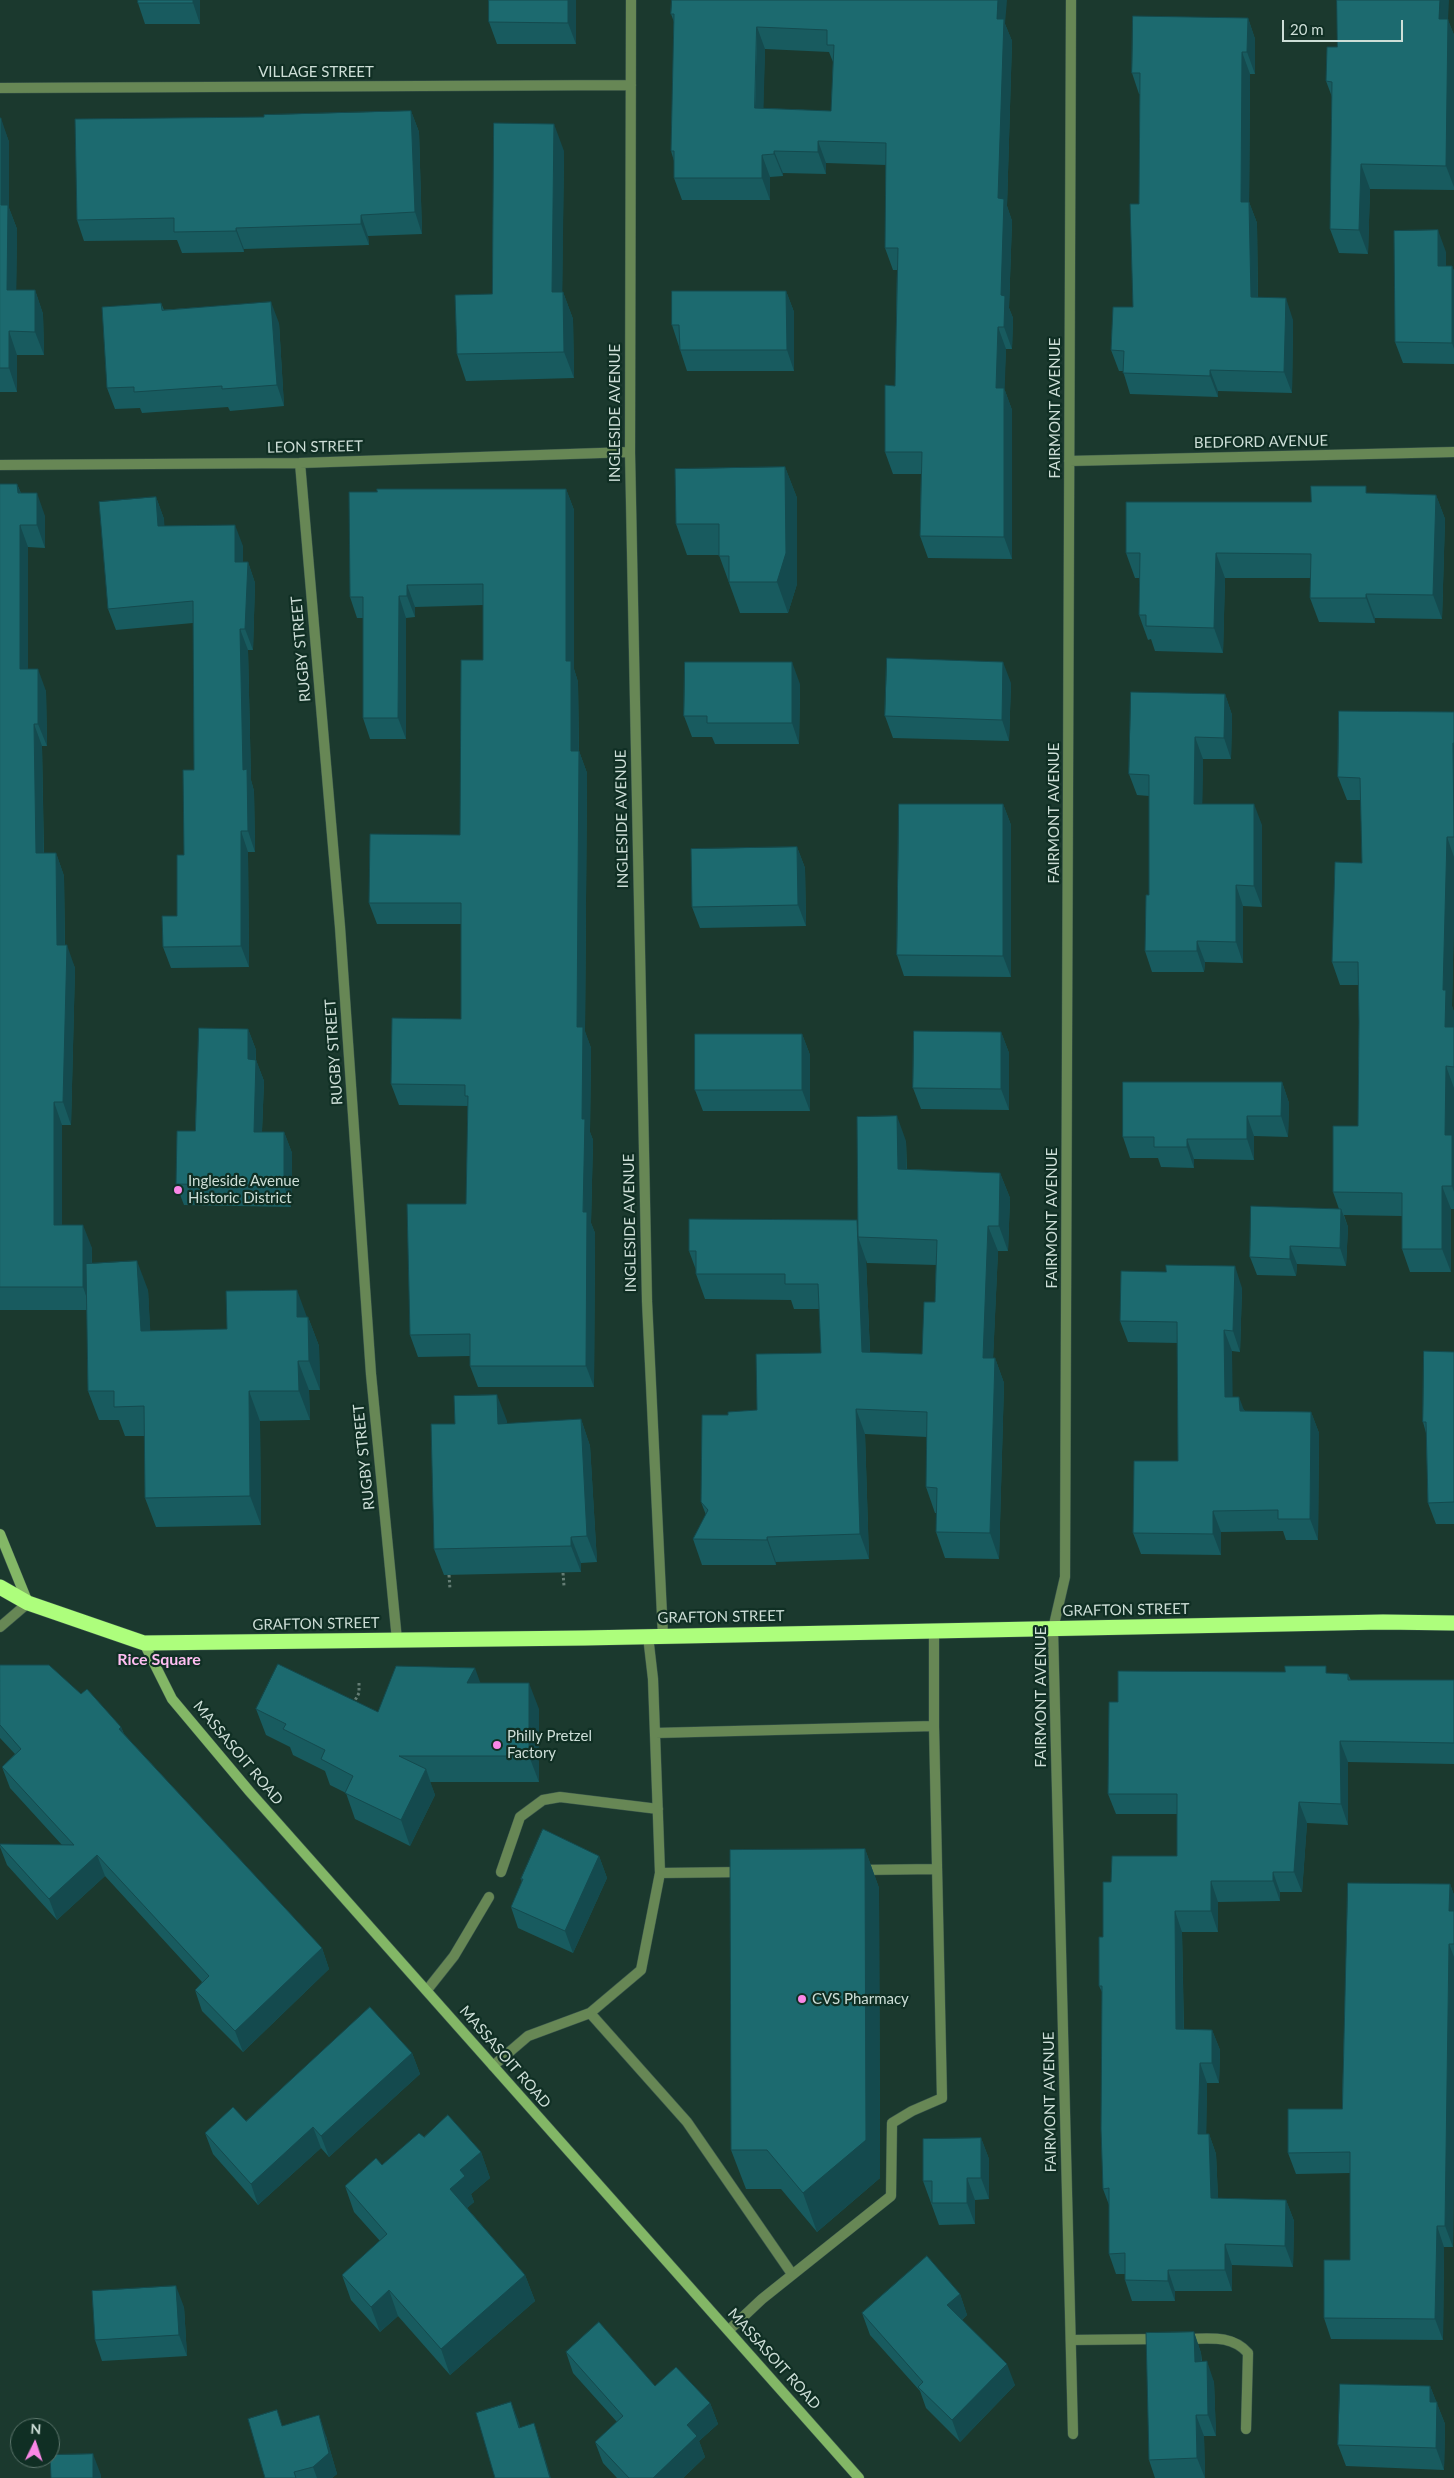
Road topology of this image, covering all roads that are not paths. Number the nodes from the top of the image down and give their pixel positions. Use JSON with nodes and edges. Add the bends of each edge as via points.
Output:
{"nodes":[{"id":1,"x":631,"y":0,"type":"edge"},
{"id":2,"x":1071,"y":0,"type":"edge"},
{"id":3,"x":631,"y":86,"type":"junction"},
{"id":4,"x":0,"y":88,"type":"edge"},
{"id":5,"x":630,"y":452,"type":"junction"},
{"id":6,"x":1454,"y":452,"type":"edge"},
{"id":7,"x":1069,"y":461,"type":"junction"},
{"id":8,"x":300,"y":463,"type":"junction"},
{"id":9,"x":0,"y":464,"type":"edge"},
{"id":10,"x":0,"y":1534,"type":"edge"},
{"id":11,"x":0,"y":1587,"type":"edge"},
{"id":12,"x":28,"y":1603,"type":"junction"},
{"id":13,"x":1454,"y":1623,"type":"edge"},
{"id":14,"x":0,"y":1627,"type":"edge"},
{"id":15,"x":1053,"y":1630,"type":"junction"},
{"id":16,"x":934,"y":1631,"type":"junction"},
{"id":17,"x":655,"y":1636,"type":"junction"},
{"id":18,"x":397,"y":1640,"type":"junction"},
{"id":19,"x":144,"y":1643,"type":"junction"},
{"id":20,"x":934,"y":1726,"type":"junction"},
{"id":21,"x":655,"y":1732,"type":"junction"},
{"id":22,"x":658,"y":1809,"type":"junction"},
{"id":23,"x":937,"y":1869,"type":"junction"},
{"id":24,"x":848,"y":1870,"type":"edge"},
{"id":25,"x":501,"y":1872,"type":"dead end"},
{"id":26,"x":759,"y":1872,"type":"edge"},
{"id":27,"x":660,"y":1873,"type":"junction"},
{"id":28,"x":490,"y":1896,"type":"dead end"},
{"id":29,"x":427,"y":1990,"type":"junction"},
{"id":30,"x":590,"y":2013,"type":"junction"},
{"id":31,"x":493,"y":2066,"type":"junction"},
{"id":32,"x":792,"y":2274,"type":"junction"},
{"id":33,"x":729,"y":2330,"type":"junction"},
{"id":34,"x":1071,"y":2340,"type":"junction"},
{"id":35,"x":1246,"y":2430,"type":"dead end"},
{"id":36,"x":1073,"y":2434,"type":"dead end"},
{"id":37,"x":860,"y":2478,"type":"edge"}],
"edges":[{"from":1,"to":3,"type":"street","name":"INGLESIDE AVENUE"},
{"from":2,"to":7,"type":"street","name":"FAIRMONT AVENUE"},
{"from":3,"to":4,"type":"street","name":"VILLAGE STREET"},
{"from":3,"to":5,"type":"street","name":"INGLESIDE AVENUE"},
{"from":5,"to":8,"type":"street","name":"LEON STREET"},
{"from":5,"to":17,"type":"street","name":"INGLESIDE AVENUE"},
{"from":6,"to":7,"type":"street","name":"BEDFORD AVENUE"},
{"from":7,"to":15,"type":"street","name":"FAIRMONT AVENUE","via":[[1065,1578]]},
{"from":8,"to":9,"type":"street","name":"LEON STREET"},
{"from":8,"to":18,"type":"street","name":"RUGBY STREET","via":[[340,928],[371,1374]]},
{"from":10,"to":12,"type":"main road"},
{"from":11,"to":12,"type":"highway","name":"GRAFTON STREET"},
{"from":12,"to":14,"type":"street"},
{"from":12,"to":19,"type":"highway","name":"GRAFTON STREET"},
{"from":13,"to":15,"type":"highway","name":"GRAFTON STREET"},
{"from":15,"to":16,"type":"highway","name":"GRAFTON STREET"},
{"from":15,"to":34,"type":"street","name":"FAIRMONT AVENUE"},
{"from":16,"to":17,"type":"highway","name":"GRAFTON STREET"},
{"from":16,"to":20,"type":"street"},
{"from":17,"to":18,"type":"highway","name":"GRAFTON STREET"},
{"from":17,"to":21,"type":"street","name":"INGLESIDE AVENUE"},
{"from":18,"to":19,"type":"highway","name":"GRAFTON STREET"},
{"from":19,"to":29,"type":"main road","name":"MASSASOIT ROAD","via":[[178,1706],[250,1792]]},
{"from":20,"to":21,"type":"street"},
{"from":20,"to":23,"type":"street"},
{"from":21,"to":22,"type":"street","name":"INGLESIDE AVENUE"},
{"from":22,"to":25,"type":"street","via":[[560,1797],[543,1800],[520,1817]]},
{"from":22,"to":27,"type":"street","name":"INGLESIDE AVENUE"},
{"from":23,"to":24,"type":"street"},
{"from":23,"to":32,"type":"street","via":[[942,2098],[892,2123],[891,2196]]},
{"from":26,"to":27,"type":"street"},
{"from":27,"to":30,"type":"street","name":"INGLESIDE AVENUE","via":[[641,1970]]},
{"from":28,"to":29,"type":"street","via":[[454,1956]]},
{"from":29,"to":31,"type":"main road","name":"MASSASOIT ROAD"},
{"from":30,"to":31,"type":"street","name":"INGLESIDE AVENUE","via":[[528,2036]]},
{"from":30,"to":32,"type":"street","via":[[687,2122]]},
{"from":31,"to":33,"type":"main road","name":"MASSASOIT ROAD"},
{"from":32,"to":33,"type":"street"},
{"from":33,"to":37,"type":"main road","name":"MASSASOIT ROAD"},
{"from":34,"to":35,"type":"street","via":[[1220,2339],[1239,2343],[1248,2353]]},
{"from":34,"to":36,"type":"street","name":"FAIRMONT AVENUE"}]}
